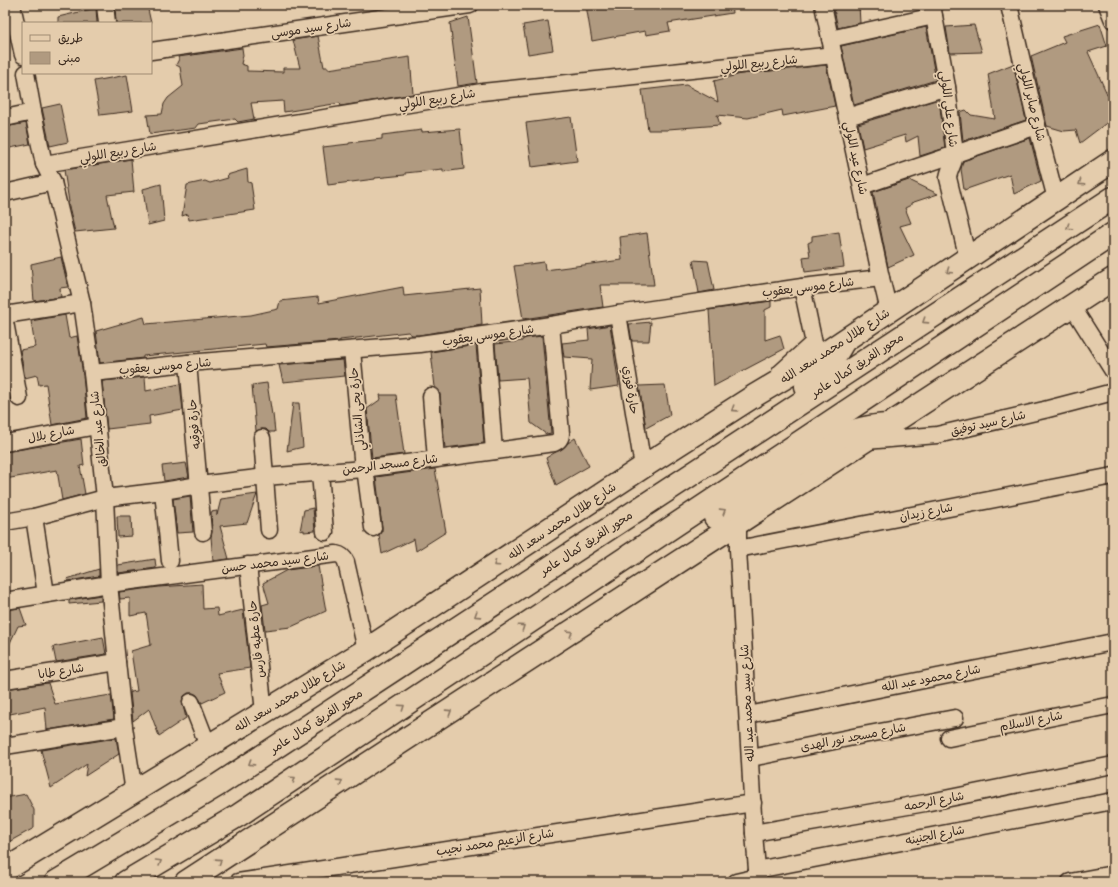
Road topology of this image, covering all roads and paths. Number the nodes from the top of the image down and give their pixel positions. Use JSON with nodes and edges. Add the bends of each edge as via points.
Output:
{"nodes":[{"id":1,"x":12,"y":5,"type":"edge"},
{"id":2,"x":105,"y":5,"type":"edge"},
{"id":3,"x":470,"y":5,"type":"edge"},
{"id":4,"x":823,"y":5,"type":"edge"},
{"id":5,"x":1009,"y":5,"type":"edge"},
{"id":6,"x":1107,"y":5,"type":"edge"},
{"id":7,"x":933,"y":11,"type":"edge"},
{"id":8,"x":1113,"y":20,"type":"edge"},
{"id":9,"x":107,"y":22,"type":"edge"},
{"id":10,"x":10,"y":23,"type":"edge"},
{"id":11,"x":832,"y":47,"type":"junction"},
{"id":12,"x":152,"y":51,"type":"edge"},
{"id":13,"x":22,"y":53,"type":"edge"},
{"id":14,"x":26,"y":74,"type":"edge"},
{"id":15,"x":948,"y":87,"type":"junction"},
{"id":16,"x":33,"y":112,"type":"junction"},
{"id":17,"x":847,"y":117,"type":"junction"},
{"id":18,"x":5,"y":118,"type":"edge"},
{"id":19,"x":1037,"y":126,"type":"junction"},
{"id":20,"x":955,"y":154,"type":"junction"},
{"id":21,"x":1113,"y":162,"type":"edge"},
{"id":22,"x":44,"y":164,"type":"junction"},
{"id":23,"x":53,"y":182,"type":"junction"},
{"id":24,"x":862,"y":186,"type":"junction"},
{"id":25,"x":5,"y":193,"type":"edge"},
{"id":26,"x":1113,"y":198,"type":"edge"},
{"id":27,"x":1056,"y":199,"type":"junction"},
{"id":28,"x":1113,"y":234,"type":"edge"},
{"id":29,"x":968,"y":258,"type":"junction"},
{"id":30,"x":881,"y":278,"type":"junction"},
{"id":31,"x":1113,"y":279,"type":"edge"},
{"id":32,"x":802,"y":288,"type":"junction"},
{"id":33,"x":82,"y":303,"type":"junction"},
{"id":34,"x":1072,"y":306,"type":"junction"},
{"id":35,"x":889,"y":311,"type":"junction"},
{"id":36,"x":618,"y":314,"type":"junction"},
{"id":37,"x":5,"y":315,"type":"edge"},
{"id":38,"x":5,"y":322,"type":"edge"},
{"id":39,"x":551,"y":325,"type":"junction"},
{"id":40,"x":485,"y":335,"type":"junction"},
{"id":41,"x":844,"y":341,"type":"junction"},
{"id":42,"x":352,"y":350,"type":"junction"},
{"id":43,"x":816,"y":350,"type":"junction"},
{"id":44,"x":188,"y":363,"type":"junction"},
{"id":45,"x":1113,"y":371,"type":"edge"},
{"id":46,"x":92,"y":373,"type":"junction"},
{"id":47,"x":1113,"y":392,"type":"edge"},
{"id":48,"x":431,"y":396,"type":"dead end"},
{"id":49,"x":19,"y":398,"type":"dead end"},
{"id":50,"x":888,"y":425,"type":"junction"},
{"id":51,"x":97,"y":426,"type":"junction"},
{"id":52,"x":262,"y":438,"type":"dead end"},
{"id":53,"x":862,"y":442,"type":"junction"},
{"id":54,"x":5,"y":443,"type":"edge"},
{"id":55,"x":494,"y":451,"type":"junction"},
{"id":56,"x":436,"y":459,"type":"junction"},
{"id":57,"x":643,"y":467,"type":"junction"},
{"id":58,"x":364,"y":468,"type":"junction"},
{"id":59,"x":320,"y":473,"type":"junction"},
{"id":60,"x":1113,"y":476,"type":"edge"},
{"id":61,"x":265,"y":477,"type":"junction"},
{"id":62,"x":199,"y":485,"type":"junction"},
{"id":63,"x":163,"y":491,"type":"junction"},
{"id":64,"x":105,"y":498,"type":"junction"},
{"id":65,"x":638,"y":509,"type":"junction"},
{"id":66,"x":34,"y":517,"type":"junction"},
{"id":67,"x":5,"y":522,"type":"edge"},
{"id":68,"x":738,"y":524,"type":"junction"},
{"id":69,"x":373,"y":528,"type":"dead end"},
{"id":70,"x":269,"y":530,"type":"dead end"},
{"id":71,"x":203,"y":532,"type":"dead end"},
{"id":72,"x":325,"y":532,"type":"dead end"},
{"id":73,"x":650,"y":542,"type":"junction"},
{"id":74,"x":738,"y":549,"type":"junction"},
{"id":75,"x":170,"y":561,"type":"dead end"},
{"id":76,"x":248,"y":565,"type":"junction"},
{"id":77,"x":109,"y":584,"type":"junction"},
{"id":78,"x":46,"y":594,"type":"junction"},
{"id":79,"x":5,"y":601,"type":"edge"},
{"id":80,"x":1113,"y":642,"type":"edge"},
{"id":81,"x":366,"y":650,"type":"junction"},
{"id":82,"x":117,"y":662,"type":"junction"},
{"id":83,"x":5,"y":680,"type":"edge"},
{"id":84,"x":191,"y":702,"type":"dead end"},
{"id":85,"x":1113,"y":705,"type":"edge"},
{"id":86,"x":264,"y":712,"type":"junction"},
{"id":87,"x":748,"y":714,"type":"junction"},
{"id":88,"x":955,"y":718,"type":"dead end"},
{"id":89,"x":124,"y":727,"type":"junction"},
{"id":90,"x":949,"y":738,"type":"dead end"},
{"id":91,"x":5,"y":746,"type":"edge"},
{"id":92,"x":208,"y":746,"type":"junction"},
{"id":93,"x":751,"y":758,"type":"junction"},
{"id":94,"x":1113,"y":765,"type":"edge"},
{"id":95,"x":134,"y":792,"type":"junction"},
{"id":96,"x":1113,"y":801,"type":"edge"},
{"id":97,"x":753,"y":803,"type":"junction"},
{"id":98,"x":754,"y":833,"type":"junction"},
{"id":99,"x":5,"y":869,"type":"edge"},
{"id":100,"x":1113,"y":874,"type":"edge"},
{"id":101,"x":758,"y":876,"type":"edge"},
{"id":102,"x":56,"y":882,"type":"edge"},
{"id":103,"x":126,"y":882,"type":"edge"},
{"id":104,"x":186,"y":882,"type":"edge"},
{"id":105,"x":238,"y":882,"type":"edge"},
{"id":106,"x":736,"y":882,"type":"edge"},
{"id":107,"x":1070,"y":882,"type":"edge"}],
"edges":[{"from":1,"to":10,"type":"street"},
{"from":2,"to":9,"type":"street"},
{"from":3,"to":12,"type":"street","name":"شارع سيد موسى"},
{"from":4,"to":11,"type":"street","name":"شارع عيد اللولي"},
{"from":5,"to":19,"type":"street","name":"شارع صابر اللولي"},
{"from":6,"to":8,"type":"street"},
{"from":7,"to":11,"type":"street","name":"شارع ربيع اللولي"},
{"from":7,"to":15,"type":"street","name":"شارع علي اللولي"},
{"from":10,"to":13,"type":"street"},
{"from":11,"to":17,"type":"street","name":"شارع عيد اللولي"},
{"from":11,"to":22,"type":"street","name":"شارع ربيع اللولي","via":[[482,92]]},
{"from":14,"to":16,"type":"street","name":"شارع عبد الخالق"},
{"from":15,"to":17,"type":"street"},
{"from":15,"to":20,"type":"street","name":"شارع علي اللولي"},
{"from":16,"to":18,"type":"street"},
{"from":16,"to":22,"type":"street","name":"شارع عبد الخالق"},
{"from":17,"to":24,"type":"street","name":"شارع عيد اللولي"},
{"from":19,"to":20,"type":"street"},
{"from":19,"to":27,"type":"street","name":"شارع صابر اللولي"},
{"from":20,"to":24,"type":"street"},
{"from":20,"to":29,"type":"street","name":"شارع علي اللولي","via":[[948,178]]},
{"from":21,"to":27,"type":"main road","name":"شارع طلال محمد سعد الله","one_way":true},
{"from":22,"to":23,"type":"street","name":"شارع عبد الخالق"},
{"from":23,"to":25,"type":"street"},
{"from":23,"to":33,"type":"street","name":"شارع عبد الخالق"},
{"from":24,"to":30,"type":"street","name":"شارع عيد اللولي"},
{"from":26,"to":65,"type":"main road","name":"محور الفريق كمال عامر","one_way":true},
{"from":27,"to":29,"type":"main road","name":"شارع طلال محمد سعد الله"},
{"from":28,"to":73,"type":"main road"},
{"from":29,"to":35,"type":"main road","name":"شارع طلال محمد سعد الله","one_way":true},
{"from":30,"to":32,"type":"street","name":"شارع موسى يعقوب"},
{"from":30,"to":35,"type":"street","name":"شارع عيد اللولي"},
{"from":31,"to":34,"type":"main road"},
{"from":32,"to":36,"type":"street","name":"شارع موسى يعقوب"},
{"from":32,"to":43,"type":"street"},
{"from":33,"to":37,"type":"street"},
{"from":33,"to":46,"type":"street","name":"شارع عبد الخالق"},
{"from":34,"to":45,"type":"street"},
{"from":34,"to":50,"type":"main road"},
{"from":35,"to":41,"type":"main road","name":"شارع طلال محمد سعد الله"},
{"from":36,"to":39,"type":"street","name":"شارع موسى يعقوب"},
{"from":36,"to":57,"type":"street","name":"حارة فوزي"},
{"from":38,"to":49,"type":"street"},
{"from":39,"to":40,"type":"street","name":"شارع موسى يعقوب"},
{"from":39,"to":55,"type":"street","name":"شارع مسجد الرحمن","via":[[561,433],[559,441]]},
{"from":40,"to":42,"type":"street","name":"شارع موسى يعقوب"},
{"from":40,"to":55,"type":"street"},
{"from":41,"to":43,"type":"main road","name":"شارع طلال محمد سعد الله"},
{"from":41,"to":65,"type":"main road","via":[[829,364],[810,384],[662,483]]},
{"from":42,"to":44,"type":"street","name":"شارع موسى يعقوب"},
{"from":42,"to":58,"type":"street","name":"حارة يحى الشاذلي"},
{"from":43,"to":57,"type":"main road","name":"شارع طلال محمد سعد الله","one_way":true,"via":[[754,396]]},
{"from":44,"to":46,"type":"street","name":"شارع موسى يعقوب"},
{"from":44,"to":62,"type":"street","name":"حارة فوقيه"},
{"from":46,"to":51,"type":"street","name":"شارع عبد الخالق"},
{"from":47,"to":53,"type":"street","name":"شارع سيد توفيق","via":[[937,435]]},
{"from":48,"to":56,"type":"street"},
{"from":50,"to":53,"type":"main road"},
{"from":73,"to":50,"type":"main road","one_way":true,"via":[[672,538],[693,530],[850,432]]},
{"from":51,"to":54,"type":"street","name":"شارع بلال"},
{"from":51,"to":64,"type":"street","name":"شارع عبد الخالق"},
{"from":52,"to":61,"type":"street"},
{"from":53,"to":68,"type":"main road"},
{"from":55,"to":56,"type":"street","name":"شارع مسجد الرحمن"},
{"from":56,"to":58,"type":"street","name":"شارع مسجد الرحمن"},
{"from":57,"to":81,"type":"main road","name":"شارع طلال محمد سعد الله","one_way":true},
{"from":58,"to":59,"type":"street","name":"شارع مسجد الرحمن"},
{"from":58,"to":69,"type":"street","name":"حارة يحى الشاذلي"},
{"from":59,"to":61,"type":"street","name":"شارع مسجد الرحمن"},
{"from":59,"to":72,"type":"street"},
{"from":60,"to":74,"type":"street","name":"شارع زيدان"},
{"from":61,"to":62,"type":"street","name":"شارع مسجد الرحمن"},
{"from":61,"to":70,"type":"street"},
{"from":62,"to":63,"type":"street","name":"شارع مسجد الرحمن"},
{"from":62,"to":71,"type":"street","name":"حارة فوقيه"},
{"from":63,"to":64,"type":"street","name":"شارع مسجد الرحمن"},
{"from":63,"to":75,"type":"street"},
{"from":64,"to":66,"type":"street","name":"شارع مسجد الرحمن"},
{"from":64,"to":77,"type":"street","name":"شارع عبد الخالق"},
{"from":65,"to":102,"type":"main road","name":"محور الفريق كمال عامر","one_way":true,"via":[[218,786]]},
{"from":66,"to":67,"type":"street","name":"شارع مسجد الرحمن"},
{"from":66,"to":78,"type":"street"},
{"from":68,"to":74,"type":"street","name":"شارع سيد محمد عبد الله"},
{"from":104,"to":68,"type":"main road","one_way":true},
{"from":103,"to":73,"type":"main road","one_way":true,"via":[[239,815]]},
{"from":74,"to":87,"type":"street","name":"شارع سيد محمد عبد الله"},
{"from":76,"to":77,"type":"street","name":"شارع سيد محمد حسن"},
{"from":76,"to":81,"type":"street","name":"شارع سيد محمد حسن","via":[[341,554],[345,558]]},
{"from":76,"to":86,"type":"street","name":"حارة عطيه فارس"},
{"from":77,"to":78,"type":"street","name":"شارع سيد محمد حسن"},
{"from":77,"to":82,"type":"street","name":"شارع عبد الخالق"},
{"from":78,"to":79,"type":"street","name":"شارع سيد محمد حسن"},
{"from":80,"to":87,"type":"street","name":"شارع محمود عبد الله"},
{"from":81,"to":86,"type":"main road","name":"شارع طلال محمد سعد الله"},
{"from":82,"to":83,"type":"street","name":"شارع طابا"},
{"from":82,"to":89,"type":"street","name":"شارع عبد الخالق"},
{"from":84,"to":92,"type":"street"},
{"from":85,"to":90,"type":"street","name":"شارع الاسلام"},
{"from":86,"to":92,"type":"main road","name":"شارع طلال محمد سعد الله"},
{"from":87,"to":93,"type":"street","name":"شارع سيد محمد عبد الله"},
{"from":88,"to":93,"type":"street","name":"شارع مسجد نور الهدى"},
{"from":89,"to":91,"type":"street"},
{"from":89,"to":95,"type":"street","name":"شارع عبد الخالق"},
{"from":92,"to":95,"type":"main road","name":"شارع طلال محمد سعد الله"},
{"from":93,"to":97,"type":"street","name":"شارع سيد محمد عبد الله"},
{"from":94,"to":98,"type":"street","name":"شارع الرحمه","via":[[926,803]]},
{"from":95,"to":99,"type":"main road","name":"شارع طلال محمد سعد الله"},
{"from":96,"to":101,"type":"street","name":"شارع الجنينه"},
{"from":97,"to":98,"type":"street","name":"شارع سيد محمد عبد الله"},
{"from":97,"to":105,"type":"street","name":"شارع الزعيم محمد نجيب"},
{"from":98,"to":101,"type":"street","name":"شارع سيد محمد عبد الله"},
{"from":100,"to":107,"type":"street"},
{"from":101,"to":106,"type":"street","name":"شارع الجنينه"}]}
